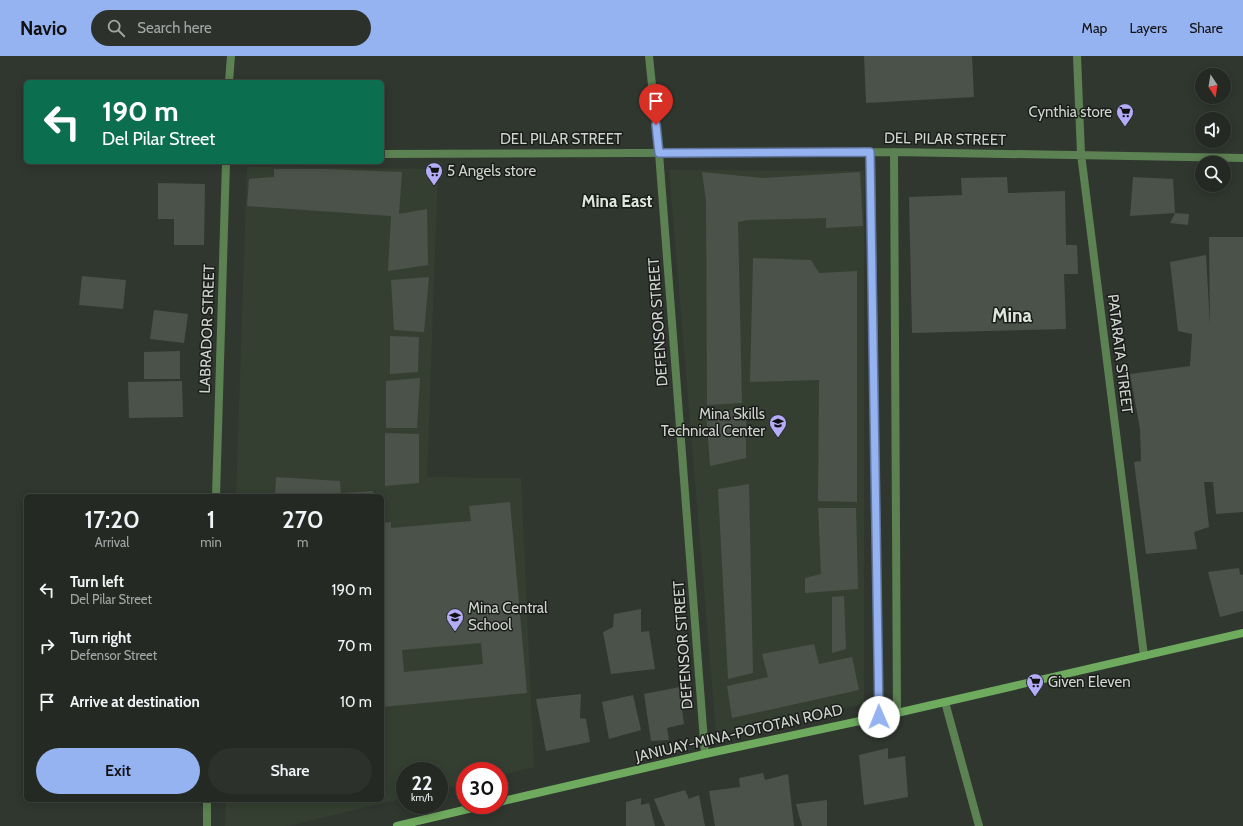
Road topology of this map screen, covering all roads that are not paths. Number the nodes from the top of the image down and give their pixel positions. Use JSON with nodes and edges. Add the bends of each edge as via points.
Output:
{"nodes":[{"id":1,"x":231,"y":56,"type":"edge"},
{"id":2,"x":649,"y":56,"type":"edge"},
{"id":3,"x":1077,"y":56,"type":"edge"},
{"id":4,"x":229,"y":80,"type":"edge"},
{"id":5,"x":870,"y":152,"type":"junction"},
{"id":6,"x":894,"y":152,"type":"junction"},
{"id":7,"x":659,"y":153,"type":"junction"},
{"id":8,"x":384,"y":154,"type":"edge"},
{"id":9,"x":1081,"y":154,"type":"junction"},
{"id":10,"x":1243,"y":158,"type":"edge"},
{"id":11,"x":226,"y":164,"type":"edge"},
{"id":12,"x":216,"y":494,"type":"edge"},
{"id":13,"x":1243,"y":634,"type":"edge"},
{"id":14,"x":1144,"y":656,"type":"junction"},
{"id":15,"x":945,"y":702,"type":"junction"},
{"id":16,"x":897,"y":713,"type":"junction"},
{"id":17,"x":879,"y":717,"type":"junction"},
{"id":18,"x":705,"y":754,"type":"junction"},
{"id":19,"x":508,"y":800,"type":"edge"},
{"id":20,"x":207,"y":802,"type":"edge"},
{"id":21,"x":456,"y":812,"type":"edge"},
{"id":22,"x":206,"y":826,"type":"edge"},
{"id":23,"x":397,"y":826,"type":"edge"},
{"id":24,"x":979,"y":826,"type":"edge"}],
"edges":[{"from":1,"to":4,"type":"street"},
{"from":2,"to":7,"type":"street","name":"DEFENSOR STREET"},
{"from":3,"to":9,"type":"street","name":"PATARATA STREET"},
{"from":5,"to":6,"type":"street","name":"DEL PILAR STREET"},
{"from":5,"to":7,"type":"street","name":"DEL PILAR STREET"},
{"from":5,"to":17,"type":"street"},
{"from":6,"to":9,"type":"street","name":"DEL PILAR STREET"},
{"from":6,"to":16,"type":"street"},
{"from":7,"to":8,"type":"street","name":"DEL PILAR STREET"},
{"from":7,"to":18,"type":"street","name":"DEFENSOR STREET"},
{"from":9,"to":10,"type":"street","name":"DEL PILAR STREET"},
{"from":9,"to":14,"type":"street","name":"PATARATA STREET"},
{"from":11,"to":12,"type":"street","name":"LABRADOR STREET"},
{"from":13,"to":14,"type":"main road","name":"JANIUAY-MINA-POTOTAN ROAD"},
{"from":14,"to":15,"type":"main road","name":"JANIUAY-MINA-POTOTAN ROAD"},
{"from":15,"to":16,"type":"main road","name":"JANIUAY-MINA-POTOTAN ROAD"},
{"from":15,"to":24,"type":"street"},
{"from":16,"to":17,"type":"main road","name":"JANIUAY-MINA-POTOTAN ROAD"},
{"from":17,"to":18,"type":"main road","name":"JANIUAY-MINA-POTOTAN ROAD"},
{"from":18,"to":19,"type":"main road","name":"JANIUAY-MINA-POTOTAN ROAD"},
{"from":20,"to":22,"type":"street"},
{"from":21,"to":23,"type":"main road"}]}
